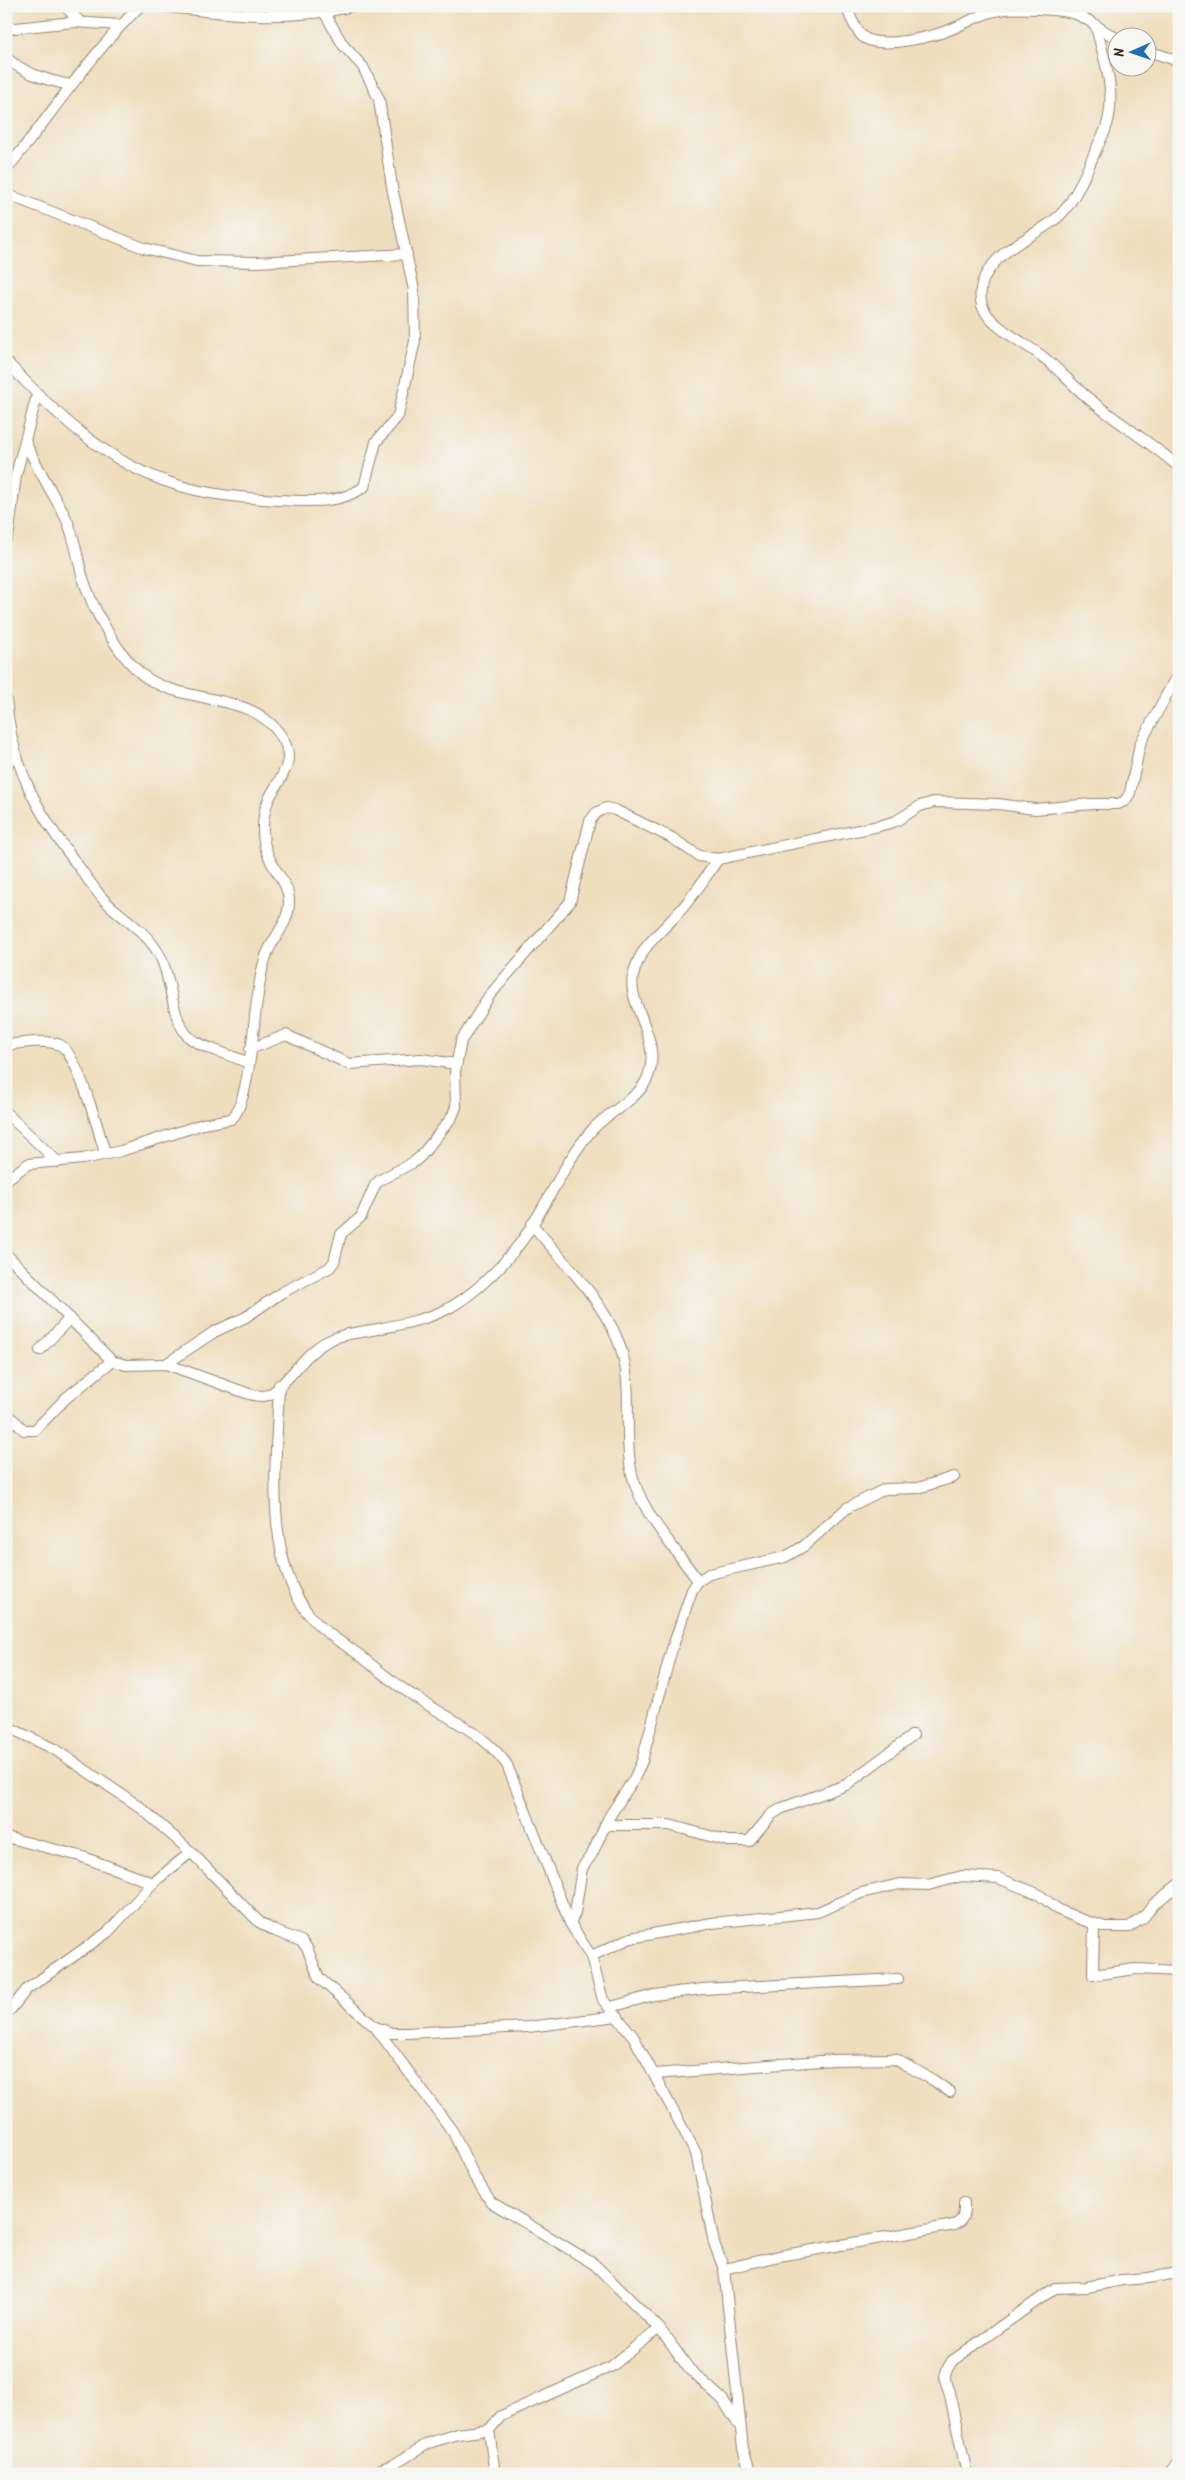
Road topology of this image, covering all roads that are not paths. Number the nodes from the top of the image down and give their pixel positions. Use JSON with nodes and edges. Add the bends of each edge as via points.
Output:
{"nodes":[{"id":1,"x":65,"y":6,"type":"edge"},
{"id":2,"x":140,"y":6,"type":"edge"},
{"id":3,"x":162,"y":6,"type":"edge"},
{"id":4,"x":353,"y":6,"type":"edge"},
{"id":5,"x":846,"y":6,"type":"edge"},
{"id":6,"x":1063,"y":8,"type":"edge"},
{"id":7,"x":324,"y":12,"type":"junction"},
{"id":8,"x":79,"y":22,"type":"junction"},
{"id":9,"x":120,"y":25,"type":"junction"},
{"id":10,"x":1096,"y":27,"type":"junction"},
{"id":11,"x":6,"y":29,"type":"edge"},
{"id":12,"x":1108,"y":34,"type":"edge"},
{"id":13,"x":1158,"y":54,"type":"edge"},
{"id":14,"x":6,"y":58,"type":"edge"},
{"id":15,"x":1179,"y":61,"type":"edge"},
{"id":16,"x":70,"y":85,"type":"junction"},
{"id":17,"x":6,"y":170,"type":"edge"},
{"id":18,"x":6,"y":194,"type":"edge"},
{"id":19,"x":407,"y":254,"type":"junction"},
{"id":20,"x":6,"y":361,"type":"edge"},
{"id":21,"x":37,"y":395,"type":"junction"},
{"id":22,"x":24,"y":441,"type":"junction"},
{"id":23,"x":1179,"y":467,"type":"edge"},
{"id":24,"x":6,"y":539,"type":"edge"},
{"id":25,"x":1179,"y":672,"type":"edge"},
{"id":26,"x":6,"y":700,"type":"edge"},
{"id":27,"x":14,"y":747,"type":"junction"},
{"id":28,"x":6,"y":768,"type":"edge"},
{"id":29,"x":718,"y":860,"type":"junction"},
{"id":30,"x":6,"y":1045,"type":"edge"},
{"id":31,"x":250,"y":1048,"type":"junction"},
{"id":32,"x":248,"y":1063,"type":"junction"},
{"id":33,"x":456,"y":1064,"type":"junction"},
{"id":34,"x":6,"y":1113,"type":"edge"},
{"id":35,"x":106,"y":1153,"type":"junction"},
{"id":36,"x":58,"y":1162,"type":"junction"},
{"id":37,"x":6,"y":1180,"type":"edge"},
{"id":38,"x":532,"y":1224,"type":"junction"},
{"id":39,"x":6,"y":1254,"type":"edge"},
{"id":40,"x":70,"y":1318,"type":"junction"},
{"id":41,"x":40,"y":1350,"type":"dead end"},
{"id":42,"x":112,"y":1361,"type":"junction"},
{"id":43,"x":166,"y":1364,"type":"junction"},
{"id":44,"x":279,"y":1385,"type":"junction"},
{"id":45,"x":6,"y":1413,"type":"edge"},
{"id":46,"x":954,"y":1477,"type":"dead end"},
{"id":47,"x":698,"y":1581,"type":"junction"},
{"id":48,"x":6,"y":1726,"type":"edge"},
{"id":49,"x":913,"y":1735,"type":"dead end"},
{"id":50,"x":605,"y":1825,"type":"junction"},
{"id":51,"x":6,"y":1837,"type":"edge"},
{"id":52,"x":191,"y":1852,"type":"junction"},
{"id":53,"x":152,"y":1882,"type":"junction"},
{"id":54,"x":1179,"y":1885,"type":"edge"},
{"id":55,"x":570,"y":1922,"type":"junction"},
{"id":56,"x":1094,"y":1924,"type":"junction"},
{"id":57,"x":590,"y":1956,"type":"junction"},
{"id":58,"x":1179,"y":1971,"type":"edge"},
{"id":59,"x":898,"y":1979,"type":"dead end"},
{"id":60,"x":610,"y":2007,"type":"junction"},
{"id":61,"x":6,"y":2011,"type":"edge"},
{"id":62,"x":618,"y":2016,"type":"junction"},
{"id":63,"x":375,"y":2028,"type":"junction"},
{"id":64,"x":655,"y":2074,"type":"junction"},
{"id":65,"x":950,"y":2092,"type":"dead end"},
{"id":66,"x":964,"y":2202,"type":"dead end"},
{"id":67,"x":724,"y":2270,"type":"junction"},
{"id":68,"x":1179,"y":2275,"type":"edge"},
{"id":69,"x":659,"y":2328,"type":"junction"},
{"id":70,"x":740,"y":2427,"type":"junction"},
{"id":71,"x":490,"y":2430,"type":"junction"},
{"id":72,"x":1179,"y":2462,"type":"edge"},
{"id":73,"x":368,"y":2474,"type":"edge"},
{"id":74,"x":494,"y":2474,"type":"edge"},
{"id":75,"x":751,"y":2474,"type":"edge"},
{"id":76,"x":967,"y":2474,"type":"edge"},
{"id":77,"x":1168,"y":2474,"type":"edge"}],
"edges":[{"from":1,"to":8,"type":"street"},
{"from":2,"to":9,"type":"street"},
{"from":3,"to":7,"type":"street","via":[[230,14]]},
{"from":4,"to":7,"type":"street"},
{"from":5,"to":6,"type":"street","via":[[857,30],[873,42],[934,35],[999,10]]},
{"from":6,"to":10,"type":"street"},
{"from":7,"to":19,"type":"street","via":[[343,45],[363,67],[379,99],[392,187]]},
{"from":8,"to":9,"type":"street"},
{"from":8,"to":11,"type":"street"},
{"from":9,"to":16,"type":"street"},
{"from":10,"to":12,"type":"street"},
{"from":10,"to":23,"type":"street","via":[[1112,93],[1110,119],[1105,131],[1068,206],[1050,224],[1006,250],[990,268],[981,286],[981,299],[985,313],[1044,358],[1066,381]]},
{"from":13,"to":15,"type":"street"},
{"from":14,"to":16,"type":"street","via":[[32,75]]},
{"from":16,"to":17,"type":"street"},
{"from":18,"to":19,"type":"street","via":[[144,248],[197,262]]},
{"from":19,"to":21,"type":"street","via":[[414,290],[415,341],[398,416],[376,442],[364,487],[342,499],[246,498],[173,484],[98,446],[70,426]]},
{"from":20,"to":21,"type":"street"},
{"from":21,"to":22,"type":"street"},
{"from":22,"to":24,"type":"street"},
{"from":22,"to":31,"type":"street","via":[[66,519],[83,579],[103,626],[133,665],[144,676],[177,691],[223,702],[258,715],[279,732],[286,746],[288,764],[266,804],[264,835],[269,859],[286,886],[289,907],[281,931],[265,960]]},
{"from":25,"to":29,"type":"street","via":[[1140,744],[1130,793],[1118,804],[1035,809],[934,802],[879,826]]},
{"from":26,"to":27,"type":"street"},
{"from":27,"to":28,"type":"street"},
{"from":27,"to":32,"type":"street","via":[[32,798],[56,838],[104,900],[147,936],[160,956],[186,1035],[197,1043]]},
{"from":29,"to":33,"type":"street","via":[[699,856],[672,838],[615,810],[606,808],[596,812],[584,838],[570,902],[490,996],[461,1041]]},
{"from":29,"to":38,"type":"street","via":[[677,914],[646,944],[633,977],[633,990],[650,1039],[651,1059],[647,1078],[640,1090],[592,1129]]},
{"from":30,"to":35,"type":"street","via":[[56,1044],[66,1049],[86,1093]]},
{"from":31,"to":32,"type":"street"},
{"from":31,"to":33,"type":"street","via":[[286,1035],[349,1064],[421,1059]]},
{"from":32,"to":35,"type":"street","via":[[240,1110],[231,1119],[210,1122],[137,1147]]},
{"from":33,"to":43,"type":"street","via":[[456,1106],[452,1117],[421,1156],[375,1185],[361,1217],[341,1234],[334,1262],[329,1268],[214,1332]]},
{"from":34,"to":36,"type":"street"},
{"from":35,"to":36,"type":"street"},
{"from":36,"to":37,"type":"street","via":[[28,1164]]},
{"from":38,"to":44,"type":"street","via":[[518,1246],[472,1292],[451,1307],[433,1315],[326,1342]]},
{"from":38,"to":47,"type":"street","via":[[601,1308],[618,1342],[627,1370],[629,1462],[634,1483]]},
{"from":39,"to":40,"type":"street"},
{"from":40,"to":41,"type":"street"},
{"from":40,"to":42,"type":"street"},
{"from":42,"to":43,"type":"street","via":[[126,1365]]},
{"from":42,"to":45,"type":"street","via":[[66,1398],[35,1430],[27,1432]]},
{"from":43,"to":44,"type":"street","via":[[257,1396],[271,1394]]},
{"from":44,"to":55,"type":"street","via":[[277,1516],[281,1551],[295,1592],[322,1628],[388,1679],[429,1707],[462,1724],[497,1750],[507,1765]]},
{"from":46,"to":47,"type":"street","via":[[918,1488],[885,1488],[847,1508],[804,1546],[785,1557],[708,1574]]},
{"from":47,"to":50,"type":"street","via":[[671,1652],[642,1761]]},
{"from":48,"to":52,"type":"street","via":[[54,1749],[91,1772],[154,1819]]},
{"from":49,"to":50,"type":"street","via":[[846,1785],[771,1815],[749,1841],[728,1841],[669,1825]]},
{"from":50,"to":55,"type":"street","via":[[582,1868]]},
{"from":51,"to":53,"type":"street","via":[[80,1856]]},
{"from":52,"to":53,"type":"street"},
{"from":52,"to":63,"type":"street","via":[[259,1922],[301,1941],[319,1978]]},
{"from":53,"to":61,"type":"street","via":[[108,1932],[27,1989]]},
{"from":54,"to":56,"type":"street","via":[[1135,1925],[1116,1928]]},
{"from":55,"to":57,"type":"street"},
{"from":56,"to":57,"type":"street","via":[[1067,1914],[1038,1894],[1016,1884],[998,1878],[962,1876],[928,1885],[900,1884],[861,1892],[818,1912],[712,1923],[631,1938]]},
{"from":56,"to":58,"type":"street","via":[[1093,1975],[1136,1969]]},
{"from":57,"to":60,"type":"street","via":[[601,1994]]},
{"from":59,"to":60,"type":"street","via":[[702,1989],[654,1995]]},
{"from":60,"to":62,"type":"street"},
{"from":62,"to":63,"type":"street","via":[[528,2027],[406,2033]]},
{"from":62,"to":64,"type":"street"},
{"from":63,"to":69,"type":"street","via":[[453,2132],[474,2176],[491,2202],[594,2264]]},
{"from":64,"to":65,"type":"street","via":[[832,2060],[895,2059]]},
{"from":64,"to":67,"type":"street","via":[[696,2153],[714,2243]]},
{"from":66,"to":67,"type":"street","via":[[964,2216],[954,2225],[779,2256]]},
{"from":67,"to":70,"type":"street"},
{"from":68,"to":76,"type":"street","via":[[1055,2288],[952,2361],[944,2379]]},
{"from":69,"to":70,"type":"street","via":[[689,2369],[723,2400]]},
{"from":69,"to":71,"type":"street","via":[[612,2366],[510,2410]]},
{"from":70,"to":75,"type":"street","via":[[742,2449]]},
{"from":71,"to":73,"type":"street","via":[[457,2434],[429,2444],[393,2465]]},
{"from":71,"to":74,"type":"street"},
{"from":72,"to":77,"type":"street"}]}
